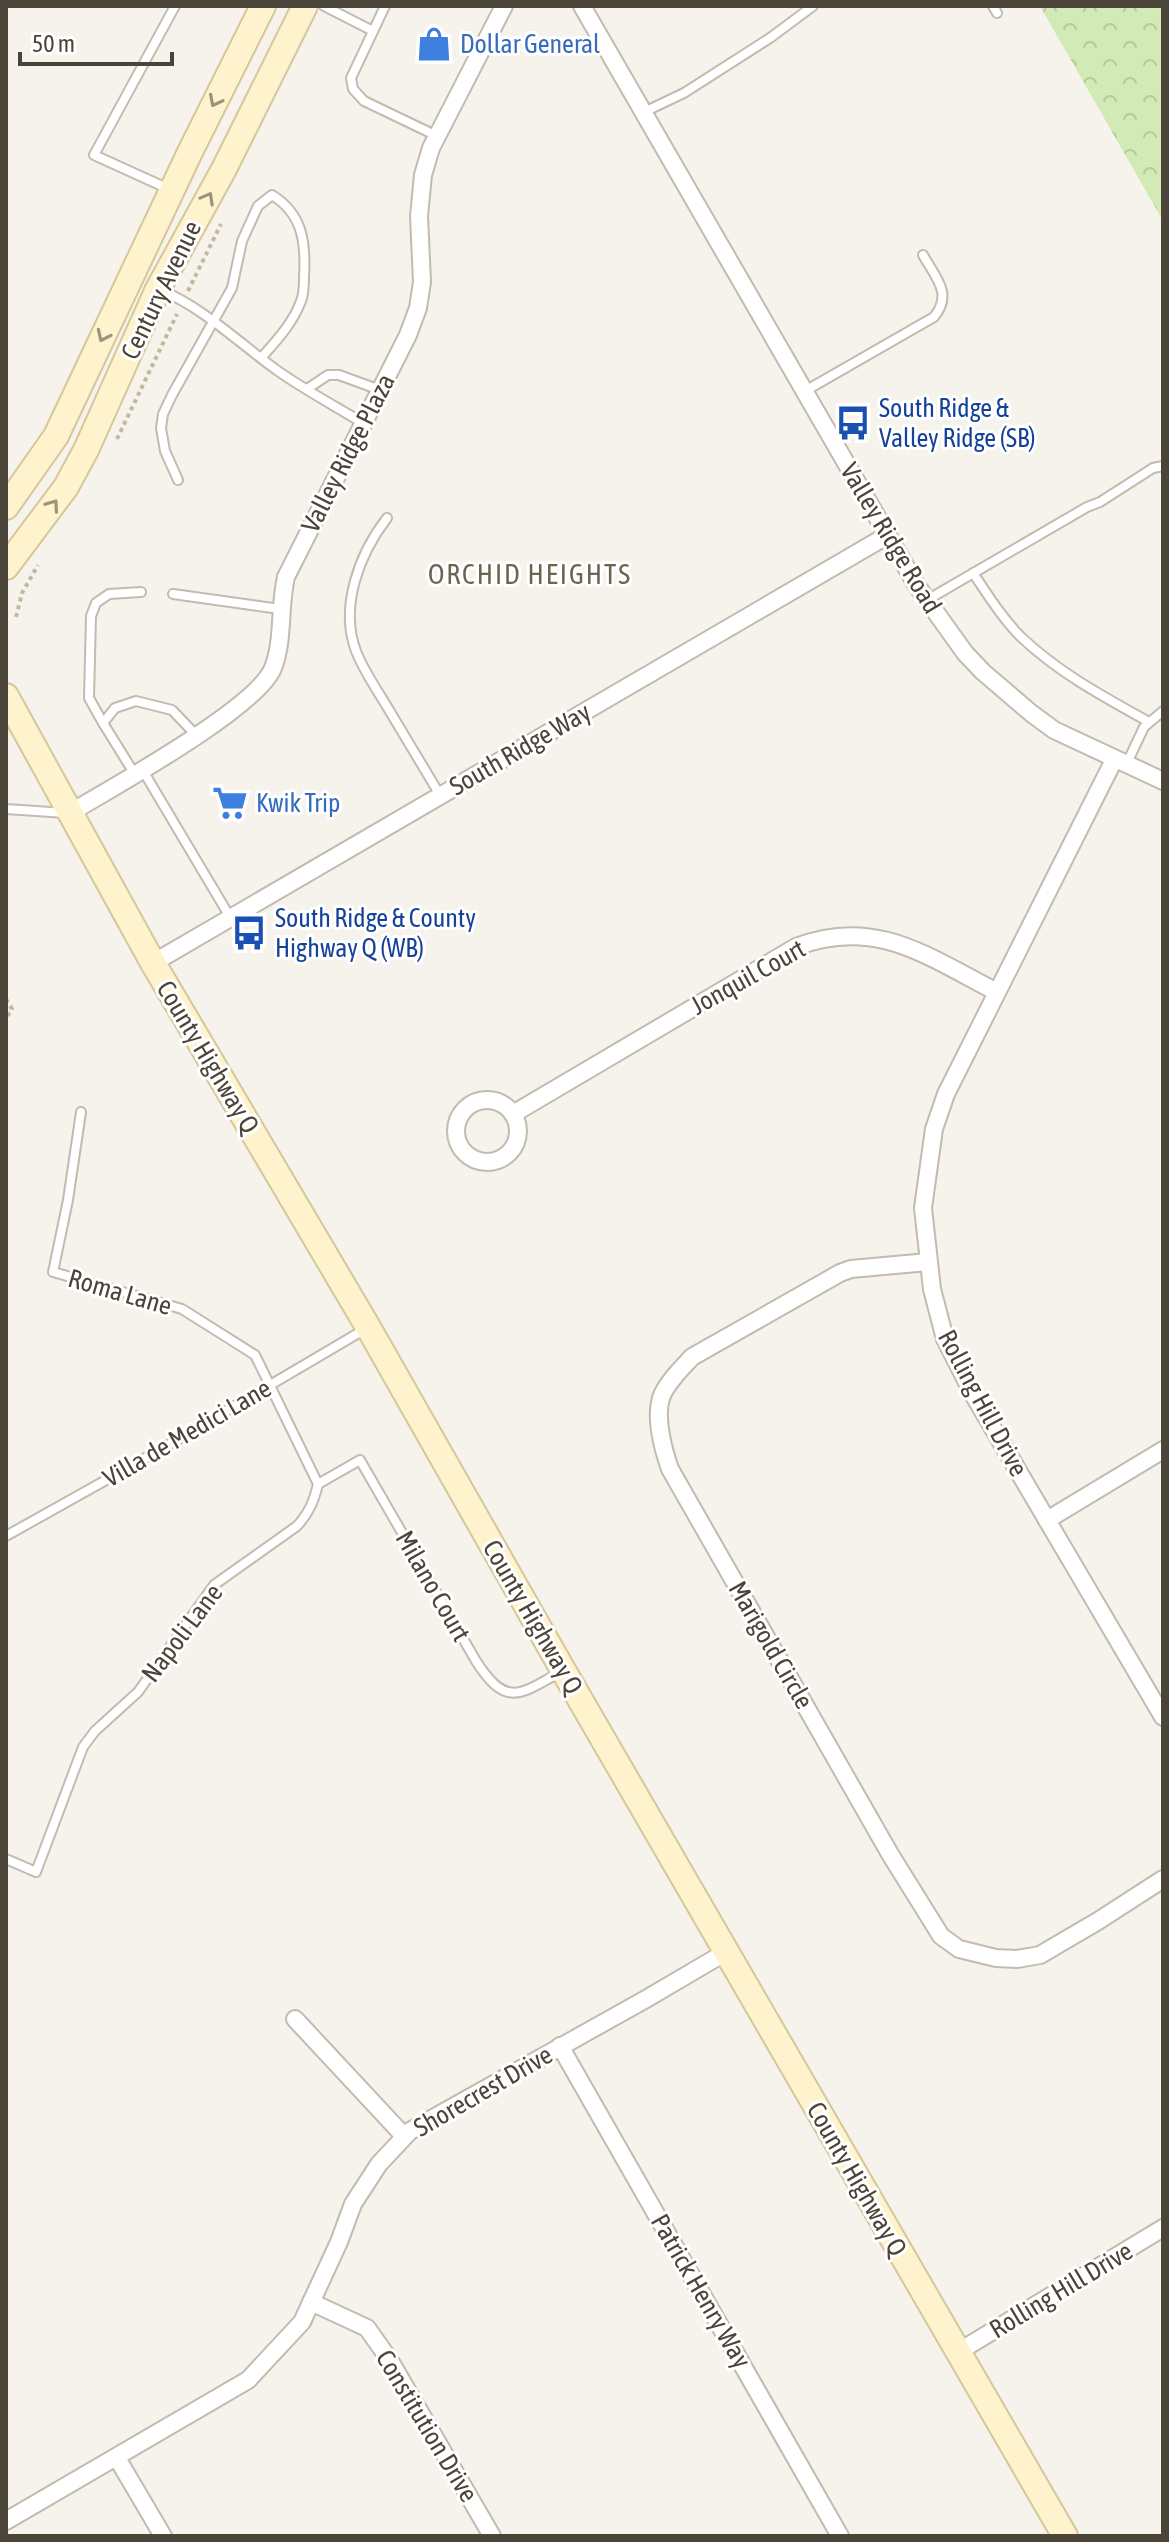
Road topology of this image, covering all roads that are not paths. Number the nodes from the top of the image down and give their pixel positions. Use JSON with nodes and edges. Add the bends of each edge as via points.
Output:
{"nodes":[{"id":1,"x":175,"y":6,"type":"edge"},
{"id":2,"x":263,"y":6,"type":"edge"},
{"id":3,"x":305,"y":6,"type":"edge"},
{"id":4,"x":324,"y":6,"type":"edge"},
{"id":5,"x":385,"y":6,"type":"edge"},
{"id":6,"x":504,"y":6,"type":"edge"},
{"id":7,"x":582,"y":6,"type":"edge"},
{"id":8,"x":813,"y":6,"type":"edge"},
{"id":9,"x":373,"y":31,"type":"junction"},
{"id":10,"x":643,"y":112,"type":"junction"},
{"id":11,"x":437,"y":136,"type":"junction"},
{"id":12,"x":172,"y":190,"type":"junction"},
{"id":13,"x":923,"y":255,"type":"dead end"},
{"id":14,"x":158,"y":289,"type":"junction"},
{"id":15,"x":213,"y":321,"type":"junction"},
{"id":16,"x":262,"y":357,"type":"junction"},
{"id":17,"x":307,"y":389,"type":"junction"},
{"id":18,"x":381,"y":390,"type":"junction"},
{"id":19,"x":804,"y":392,"type":"junction"},
{"id":20,"x":363,"y":424,"type":"junction"},
{"id":21,"x":1163,"y":466,"type":"edge"},
{"id":22,"x":178,"y":480,"type":"dead end"},
{"id":23,"x":6,"y":507,"type":"edge"},
{"id":24,"x":387,"y":518,"type":"dead end"},
{"id":25,"x":888,"y":535,"type":"junction"},
{"id":26,"x":6,"y":567,"type":"edge"},
{"id":27,"x":973,"y":573,"type":"junction"},
{"id":28,"x":141,"y":592,"type":"dead end"},
{"id":29,"x":173,"y":594,"type":"dead end"},
{"id":30,"x":927,"y":600,"type":"junction"},
{"id":31,"x":280,"y":609,"type":"junction"},
{"id":32,"x":6,"y":696,"type":"edge"},
{"id":33,"x":1163,"y":711,"type":"edge"},
{"id":34,"x":1149,"y":722,"type":"junction"},
{"id":35,"x":103,"y":723,"type":"junction"},
{"id":36,"x":196,"y":735,"type":"junction"},
{"id":37,"x":1120,"y":762,"type":"junction"},
{"id":38,"x":138,"y":771,"type":"junction"},
{"id":39,"x":1163,"y":781,"type":"edge"},
{"id":40,"x":441,"y":796,"type":"junction"},
{"id":41,"x":6,"y":809,"type":"edge"},
{"id":42,"x":70,"y":813,"type":"junction"},
{"id":43,"x":230,"y":917,"type":"junction"},
{"id":44,"x":153,"y":963,"type":"junction"},
{"id":45,"x":997,"y":992,"type":"junction"},
{"id":46,"x":81,"y":1112,"type":"dead end"},
{"id":47,"x":513,"y":1114,"type":"dead end"},
{"id":48,"x":928,"y":1262,"type":"junction"},
{"id":49,"x":368,"y":1327,"type":"junction"},
{"id":50,"x":269,"y":1386,"type":"junction"},
{"id":51,"x":1163,"y":1450,"type":"edge"},
{"id":52,"x":318,"y":1484,"type":"junction"},
{"id":53,"x":1047,"y":1520,"type":"junction"},
{"id":54,"x":6,"y":1536,"type":"edge"},
{"id":55,"x":563,"y":1670,"type":"junction"},
{"id":56,"x":1163,"y":1717,"type":"edge"},
{"id":57,"x":6,"y":1859,"type":"edge"},
{"id":58,"x":1163,"y":1879,"type":"edge"},
{"id":59,"x":726,"y":1952,"type":"junction"},
{"id":60,"x":295,"y":2019,"type":"dead end"},
{"id":61,"x":560,"y":2046,"type":"junction"},
{"id":62,"x":404,"y":2136,"type":"junction"},
{"id":63,"x":1163,"y":2228,"type":"edge"},
{"id":64,"x":311,"y":2302,"type":"junction"},
{"id":65,"x":958,"y":2352,"type":"junction"},
{"id":66,"x":117,"y":2458,"type":"junction"},
{"id":67,"x":6,"y":2521,"type":"edge"},
{"id":68,"x":163,"y":2536,"type":"edge"},
{"id":69,"x":492,"y":2536,"type":"edge"},
{"id":70,"x":840,"y":2536,"type":"edge"},
{"id":71,"x":1065,"y":2536,"type":"edge"}],
"edges":[{"from":1,"to":12,"type":"lane","via":[[94,155]]},
{"from":2,"to":12,"type":"main road","name":"Century Avenue","one_way":true},
{"from":14,"to":3,"type":"main road","name":"Century Avenue","one_way":true},
{"from":4,"to":9,"type":"lane"},
{"from":5,"to":9,"type":"lane"},
{"from":6,"to":11,"type":"street","name":"Valley Ridge Plaza"},
{"from":7,"to":10,"type":"street","name":"Valley Ridge Road"},
{"from":8,"to":10,"type":"lane","via":[[684,93]]},
{"from":9,"to":11,"type":"lane","via":[[351,78],[353,89],[364,101]]},
{"from":10,"to":19,"type":"street","name":"Valley Ridge Road"},
{"from":11,"to":18,"type":"street","name":"Valley Ridge Plaza","via":[[423,175],[418,308]]},
{"from":12,"to":23,"type":"main road","name":"Century Avenue","one_way":true,"via":[[56,436]]},
{"from":13,"to":19,"type":"lane","via":[[943,291],[934,317]]},
{"from":14,"to":15,"type":"lane"},
{"from":26,"to":14,"type":"main road","name":"Century Avenue","one_way":true,"via":[[73,475]]},
{"from":15,"to":16,"type":"lane"},
{"from":15,"to":16,"type":"lane","via":[[232,288],[242,241],[258,206],[272,195],[285,202],[303,233],[303,299],[287,329]]},
{"from":15,"to":22,"type":"lane","via":[[163,414],[165,451]]},
{"from":16,"to":17,"type":"lane"},
{"from":17,"to":18,"type":"lane","via":[[328,375],[339,375]]},
{"from":17,"to":20,"type":"lane"},
{"from":18,"to":20,"type":"street","name":"Valley Ridge Plaza"},
{"from":19,"to":25,"type":"street","name":"Valley Ridge Road"},
{"from":20,"to":31,"type":"street","name":"Valley Ridge Plaza","via":[[286,577]]},
{"from":21,"to":27,"type":"lane"},
{"from":24,"to":40,"type":"lane","via":[[360,566],[351,598],[355,650]]},
{"from":25,"to":30,"type":"street","name":"Valley Ridge Road"},
{"from":25,"to":40,"type":"street","name":"South Ridge Way"},
{"from":27,"to":30,"type":"lane"},
{"from":27,"to":34,"type":"lane","via":[[999,611],[1044,656]]},
{"from":28,"to":35,"type":"lane","via":[[109,594],[96,603],[91,616],[89,698]]},
{"from":29,"to":31,"type":"lane"},
{"from":30,"to":37,"type":"street","name":"Valley Ridge Road","via":[[983,672],[1054,730]]},
{"from":31,"to":36,"type":"street","name":"Valley Ridge Plaza","via":[[272,671],[249,697]]},
{"from":32,"to":42,"type":"main road","name":"County Highway Q"},
{"from":33,"to":34,"type":"lane"},
{"from":34,"to":37,"type":"lane"},
{"from":35,"to":36,"type":"lane","via":[[115,708],[136,701],[172,710]]},
{"from":35,"to":38,"type":"lane"},
{"from":36,"to":38,"type":"street","name":"Valley Ridge Plaza"},
{"from":37,"to":39,"type":"street","name":"Valley Ridge Road"},
{"from":37,"to":45,"type":"street","name":"Rolling Hill Drive"},
{"from":38,"to":42,"type":"street","name":"Valley Ridge Plaza"},
{"from":38,"to":43,"type":"lane"},
{"from":40,"to":43,"type":"street","name":"South Ridge Way"},
{"from":41,"to":42,"type":"lane"},
{"from":42,"to":44,"type":"main road","name":"County Highway Q"},
{"from":43,"to":44,"type":"street","name":"South Ridge Way"},
{"from":44,"to":49,"type":"main road","name":"County Highway Q"},
{"from":45,"to":47,"type":"street","name":"Jonquil Court","via":[[906,945],[851,934],[820,938],[796,947]]},
{"from":45,"to":48,"type":"street","name":"Rolling Hill Drive","via":[[934,1129],[923,1208]]},
{"from":46,"to":50,"type":"lane","name":"Roma Lane","via":[[53,1272],[182,1309],[255,1355]]},
{"from":48,"to":53,"type":"street","name":"Rolling Hill Drive","via":[[945,1339]]},
{"from":48,"to":58,"type":"street","name":"Marigold Circle","via":[[840,1273],[692,1357],[661,1398],[660,1425],[670,1469],[941,1936],[959,1949],[996,1958],[1040,1955]]},
{"from":49,"to":50,"type":"lane","name":"Villa de Medici Lane"},
{"from":49,"to":55,"type":"main road","name":"County Highway Q"},
{"from":50,"to":52,"type":"lane"},
{"from":50,"to":54,"type":"lane","name":"Villa de Medici Lane"},
{"from":51,"to":53,"type":"street"},
{"from":52,"to":55,"type":"lane","name":"Milano Court","via":[[360,1460],[476,1661],[502,1691],[530,1689]]},
{"from":52,"to":57,"type":"lane","name":"Napoli Lane","via":[[307,1515],[214,1585],[138,1692],[83,1747],[36,1872]]},
{"from":53,"to":56,"type":"street","name":"Rolling Hill Drive"},
{"from":55,"to":59,"type":"main road","name":"County Highway Q"},
{"from":59,"to":61,"type":"street","name":"Shorecrest Drive"},
{"from":59,"to":65,"type":"main road","name":"County Highway Q"},
{"from":60,"to":62,"type":"street"},
{"from":61,"to":62,"type":"street","name":"Shorecrest Drive"},
{"from":61,"to":70,"type":"street","name":"Patrick Henry Way"},
{"from":62,"to":64,"type":"street","name":"Shorecrest Drive","via":[[353,2204]]},
{"from":63,"to":65,"type":"street","name":"Rolling Hill Drive"},
{"from":64,"to":66,"type":"street","name":"Shorecrest Drive","via":[[302,2322],[248,2380]]},
{"from":64,"to":69,"type":"street","name":"Constitution Drive","via":[[367,2328]]},
{"from":65,"to":71,"type":"main road","name":"County Highway Q"},
{"from":66,"to":67,"type":"street","name":"Shorecrest Drive"},
{"from":66,"to":68,"type":"street"}]}
